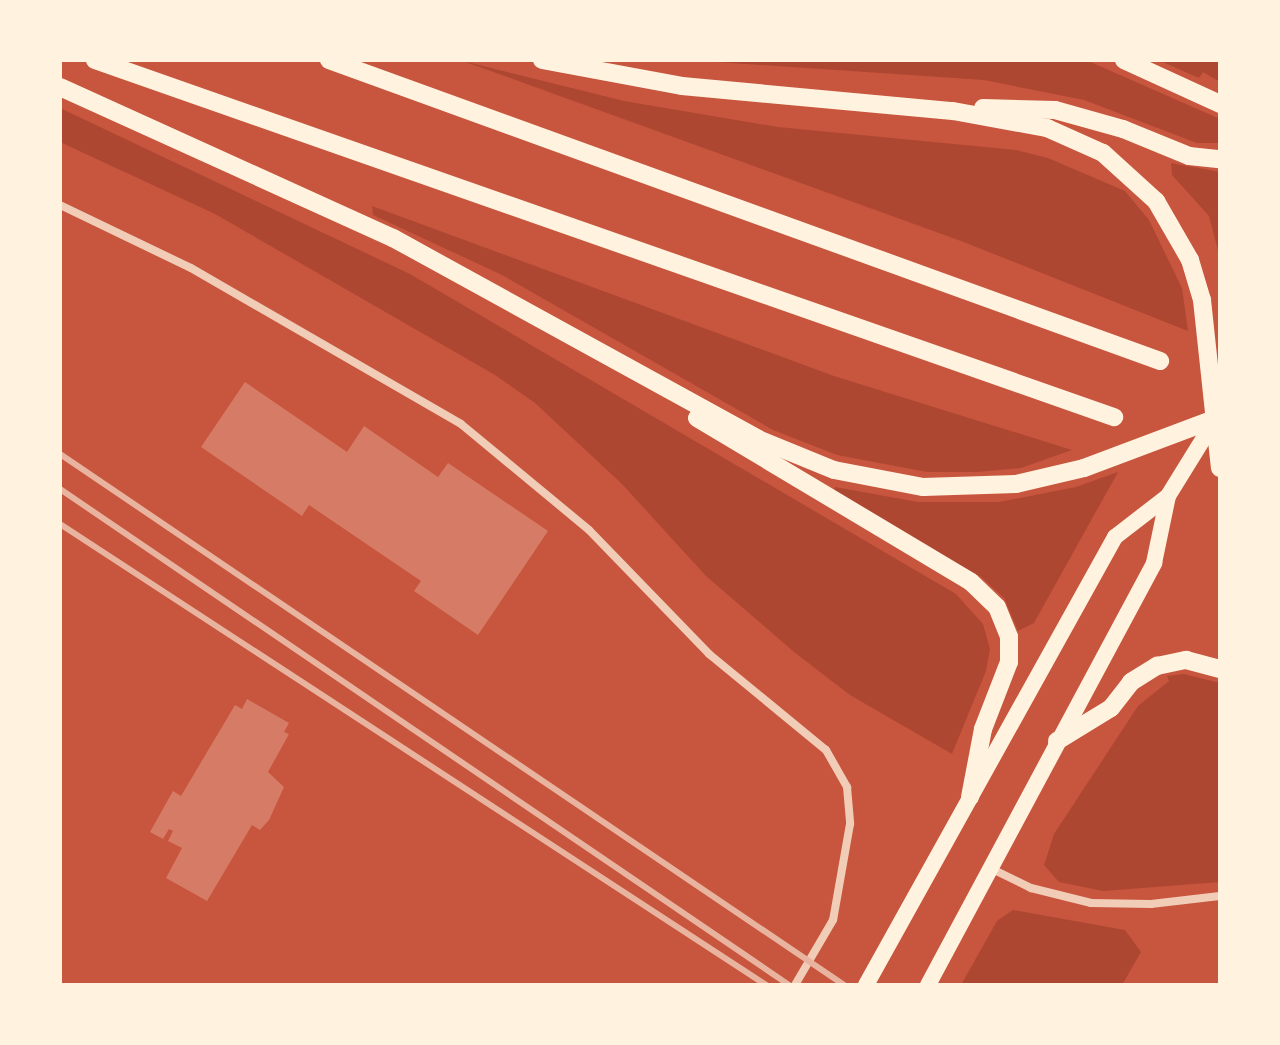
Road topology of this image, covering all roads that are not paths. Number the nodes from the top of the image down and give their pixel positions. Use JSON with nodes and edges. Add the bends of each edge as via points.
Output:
{"nodes":[{"id":1,"x":95,"y":60,"type":"edge"},
{"id":2,"x":329,"y":60,"type":"edge"},
{"id":3,"x":542,"y":60,"type":"edge"},
{"id":4,"x":1124,"y":60,"type":"edge"},
{"id":5,"x":60,"y":87,"type":"edge"},
{"id":6,"x":1220,"y":104,"type":"edge"},
{"id":7,"x":953,"y":111,"type":"junction"},
{"id":8,"x":1220,"y":159,"type":"edge"},
{"id":9,"x":60,"y":205,"type":"edge"},
{"id":10,"x":595,"y":350,"type":"junction"},
{"id":11,"x":1160,"y":361,"type":"dead end"},
{"id":12,"x":1219,"y":416,"type":"edge"},
{"id":13,"x":1114,"y":417,"type":"dead end"},
{"id":14,"x":1220,"y":468,"type":"edge"},
{"id":15,"x":1168,"y":496,"type":"junction"},
{"id":16,"x":1220,"y":669,"type":"edge"},
{"id":17,"x":1057,"y":741,"type":"junction"},
{"id":18,"x":970,"y":797,"type":"junction"},
{"id":19,"x":987,"y":866,"type":"junction"},
{"id":20,"x":1220,"y":896,"type":"edge"},
{"id":21,"x":795,"y":985,"type":"edge"},
{"id":22,"x":866,"y":985,"type":"edge"},
{"id":23,"x":928,"y":985,"type":"edge"}],
"edges":[{"from":1,"to":13,"type":"highway"},
{"from":2,"to":11,"type":"highway"},
{"from":3,"to":7,"type":"highway","via":[[682,86]]},
{"from":4,"to":6,"type":"highway"},
{"from":5,"to":10,"type":"highway","via":[[393,238]]},
{"from":7,"to":8,"type":"highway","via":[[1018,106],[1055,110],[1123,129],[1189,156]]},
{"from":7,"to":12,"type":"highway","via":[[1060,132],[1126,170],[1156,201],[1178,234],[1198,286]]},
{"from":9,"to":21,"type":"street","via":[[191,268],[461,424],[589,530],[709,654],[826,750],[847,787],[850,824],[833,920]]},
{"from":10,"to":12,"type":"highway","via":[[774,447],[879,481],[975,488],[1047,478]]},
{"from":10,"to":18,"type":"highway","via":[[752,454],[993,600],[1007,630],[1009,662],[983,729]]},
{"from":12,"to":14,"type":"highway"},
{"from":12,"to":15,"type":"main road"},
{"from":15,"to":17,"type":"main road","via":[[1154,563]]},
{"from":15,"to":18,"type":"main road","via":[[1115,537]]},
{"from":16,"to":17,"type":"highway","via":[[1186,660],[1157,666],[1131,682],[1111,708]]},
{"from":17,"to":19,"type":"main road"},
{"from":18,"to":22,"type":"main road"},
{"from":19,"to":20,"type":"street","via":[[1031,888],[1081,902],[1151,904]]},
{"from":19,"to":23,"type":"main road"}]}
